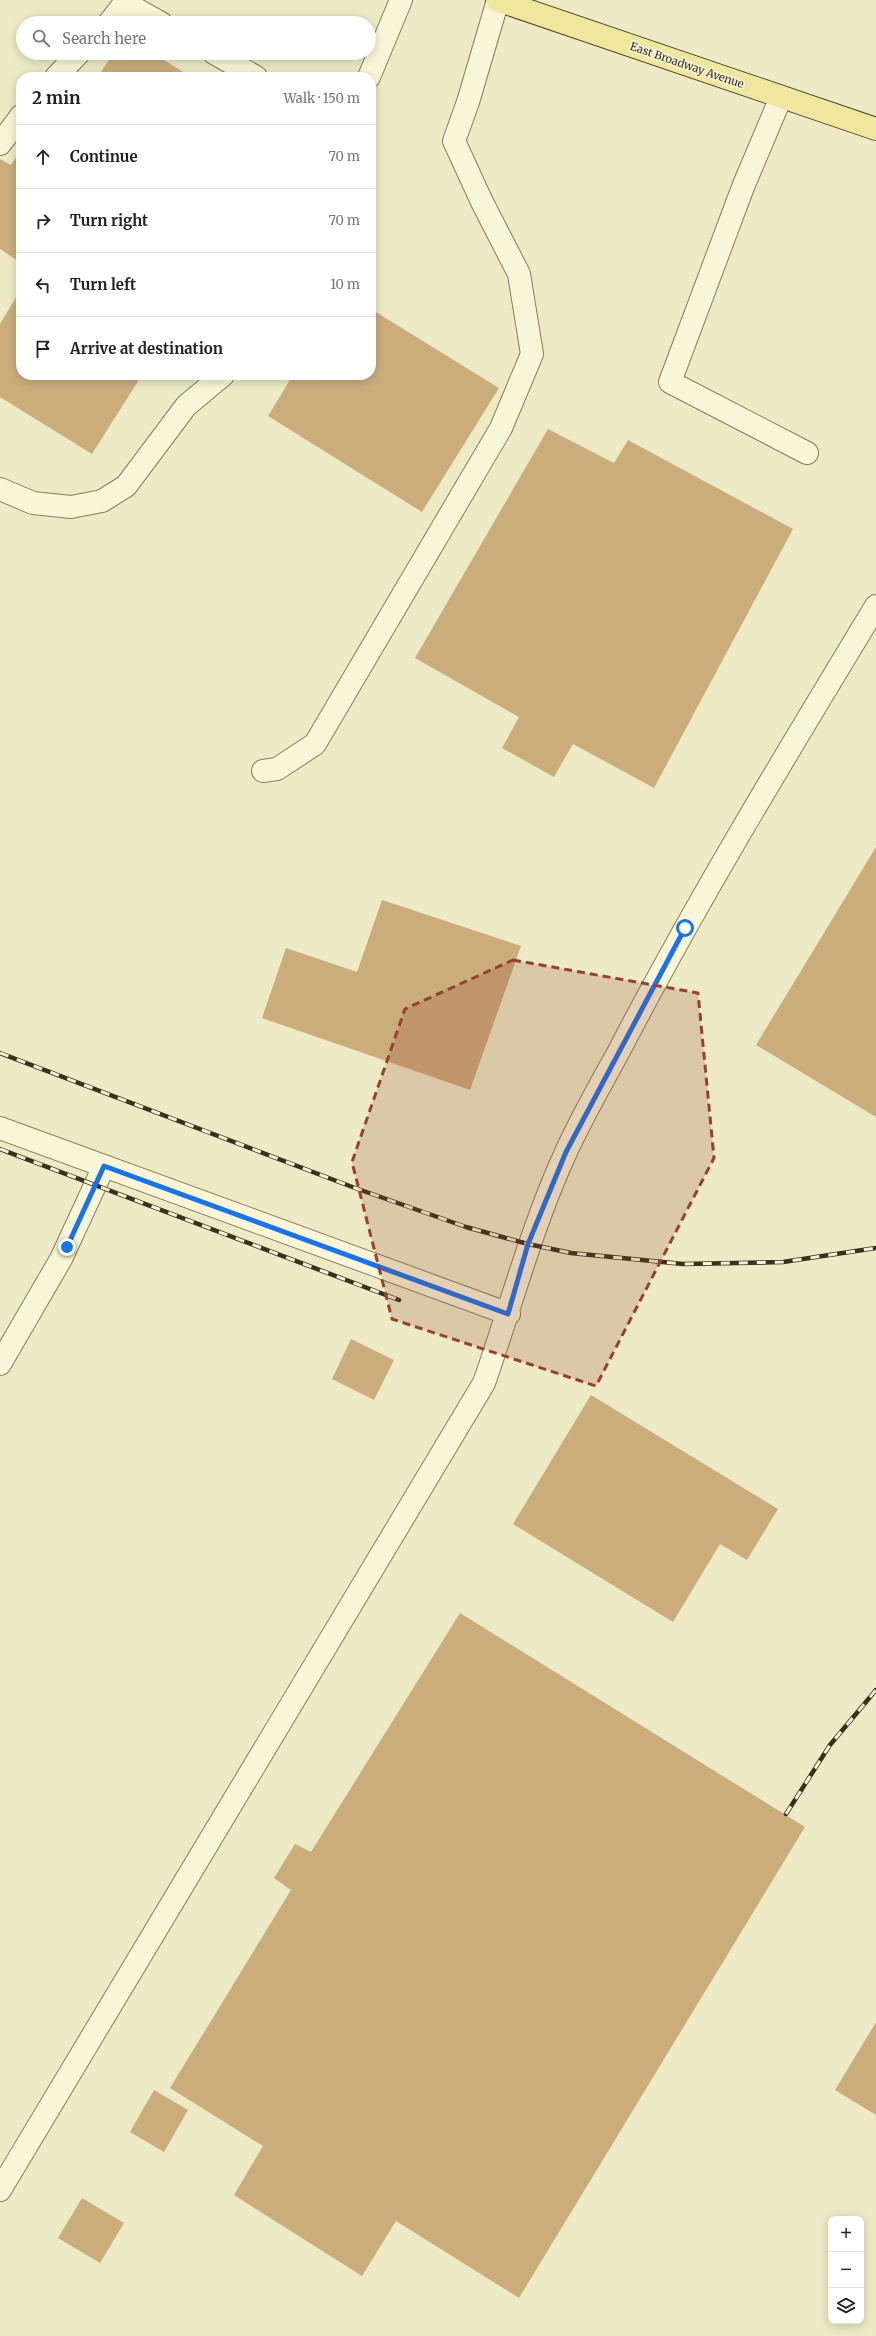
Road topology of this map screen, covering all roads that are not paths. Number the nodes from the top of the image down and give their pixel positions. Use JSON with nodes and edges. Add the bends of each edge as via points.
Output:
{"nodes":[{"id":1,"x":401,"y":0,"type":"edge"},
{"id":2,"x":498,"y":0,"type":"edge"},
{"id":3,"x":126,"y":1,"type":"edge"},
{"id":4,"x":114,"y":16,"type":"edge"},
{"id":5,"x":150,"y":16,"type":"edge"},
{"id":6,"x":72,"y":60,"type":"edge"},
{"id":7,"x":226,"y":60,"type":"edge"},
{"id":8,"x":61,"y":72,"type":"edge"},
{"id":9,"x":247,"y":72,"type":"edge"},
{"id":10,"x":371,"y":72,"type":"edge"},
{"id":11,"x":781,"y":97,"type":"junction"},
{"id":12,"x":16,"y":123,"type":"edge"},
{"id":13,"x":876,"y":129,"type":"edge"},
{"id":14,"x":0,"y":144,"type":"edge"},
{"id":15,"x":217,"y":380,"type":"edge"},
{"id":16,"x":808,"y":453,"type":"dead end"},
{"id":17,"x":0,"y":489,"type":"edge"},
{"id":18,"x":876,"y":606,"type":"edge"},
{"id":19,"x":263,"y":771,"type":"dead end"},
{"id":20,"x":0,"y":1128,"type":"edge"},
{"id":21,"x":104,"y":1166,"type":"junction"},
{"id":22,"x":508,"y":1314,"type":"junction"},
{"id":23,"x":0,"y":1364,"type":"edge"},
{"id":24,"x":0,"y":2190,"type":"edge"}],
"edges":[{"from":1,"to":10,"type":"lane"},
{"from":2,"to":11,"type":"main road","name":"East Broadway Avenue"},
{"from":2,"to":19,"type":"lane","via":[[454,141],[519,274],[532,354],[501,428],[315,744],[277,769]]},
{"from":3,"to":4,"type":"lane"},
{"from":3,"to":5,"type":"lane"},
{"from":6,"to":8,"type":"lane"},
{"from":7,"to":9,"type":"lane"},
{"from":11,"to":13,"type":"main road","name":"East Broadway Avenue"},
{"from":11,"to":16,"type":"lane","via":[[743,187],[670,382]]},
{"from":12,"to":14,"type":"lane"},
{"from":15,"to":17,"type":"lane","via":[[186,406],[126,486],[102,501],[71,507],[33,503]]},
{"from":18,"to":22,"type":"lane","via":[[729,850],[641,1007],[566,1152],[528,1244]]},
{"from":20,"to":21,"type":"lane"},
{"from":21,"to":22,"type":"lane"},
{"from":21,"to":23,"type":"lane","via":[[61,1259]]},
{"from":22,"to":24,"type":"lane","via":[[484,1383]]}]}
